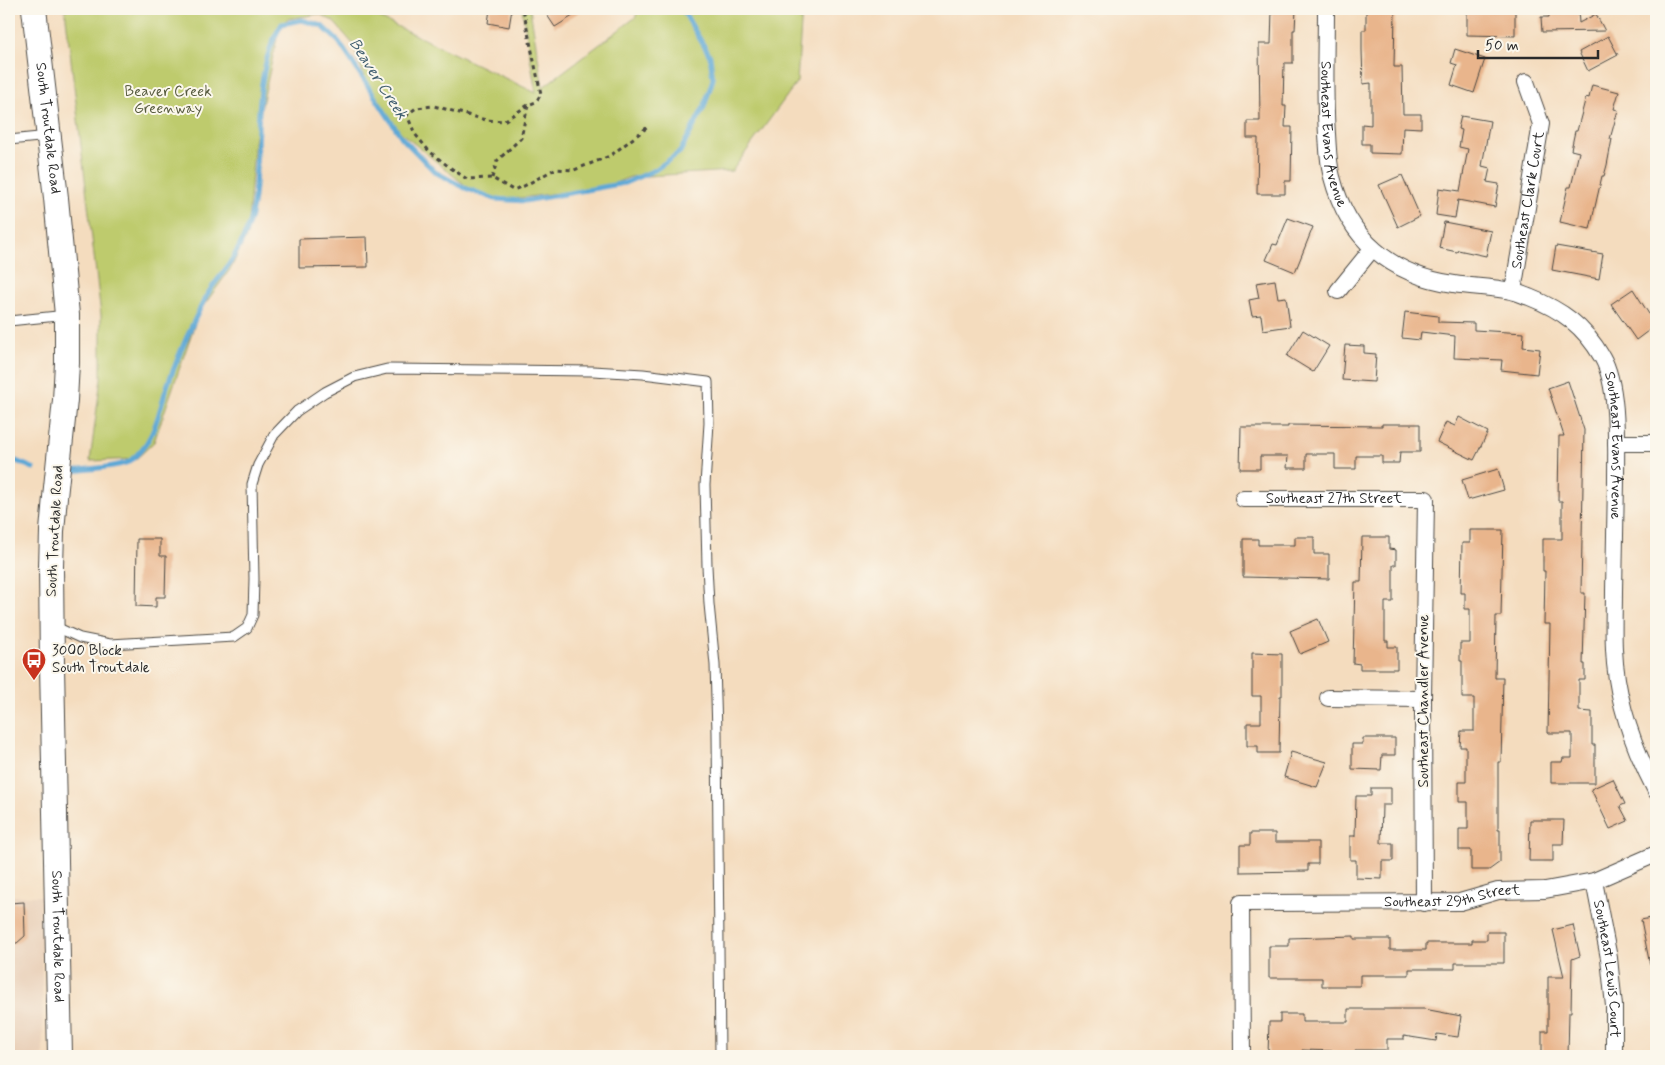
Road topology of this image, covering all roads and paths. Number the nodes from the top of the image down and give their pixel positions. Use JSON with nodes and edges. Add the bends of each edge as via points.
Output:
{"nodes":[{"id":1,"x":34,"y":9,"type":"edge"},
{"id":2,"x":523,"y":9,"type":"edge"},
{"id":3,"x":1326,"y":9,"type":"edge"},
{"id":4,"x":1526,"y":82,"type":"dead end"},
{"id":5,"x":528,"y":105,"type":"junction"},
{"id":6,"x":649,"y":126,"type":"dead end"},
{"id":7,"x":49,"y":136,"type":"junction"},
{"id":8,"x":9,"y":140,"type":"edge"},
{"id":9,"x":492,"y":178,"type":"junction"},
{"id":10,"x":1372,"y":249,"type":"junction"},
{"id":11,"x":1338,"y":291,"type":"dead end"},
{"id":12,"x":1513,"y":291,"type":"junction"},
{"id":13,"x":67,"y":315,"type":"junction"},
{"id":14,"x":9,"y":321,"type":"edge"},
{"id":15,"x":1616,"y":443,"type":"junction"},
{"id":16,"x":1656,"y":443,"type":"edge"},
{"id":17,"x":1243,"y":499,"type":"dead end"},
{"id":18,"x":1426,"y":499,"type":"joint"},
{"id":19,"x":52,"y":625,"type":"junction"},
{"id":20,"x":1328,"y":698,"type":"dead end"},
{"id":21,"x":1423,"y":700,"type":"junction"},
{"id":22,"x":1656,"y":791,"type":"edge"},
{"id":23,"x":1656,"y":854,"type":"edge"},
{"id":24,"x":1594,"y":881,"type":"junction"},
{"id":25,"x":1424,"y":903,"type":"junction"},
{"id":26,"x":60,"y":1056,"type":"edge"},
{"id":27,"x":720,"y":1056,"type":"edge"},
{"id":28,"x":1242,"y":1056,"type":"edge"},
{"id":29,"x":1614,"y":1056,"type":"edge"}],
"edges":[{"from":1,"to":7,"type":"main road","name":"South Troutdale Road"},
{"from":2,"to":5,"type":"path","via":[[541,94],[536,102]]},
{"from":3,"to":10,"type":"street","name":"Southeast Evans Avenue","via":[[1325,113],[1331,175],[1350,223]]},
{"from":4,"to":12,"type":"street","name":"Southeast Clark Court","via":[[1542,124]]},
{"from":5,"to":9,"type":"path","via":[[521,138],[497,161]]},
{"from":5,"to":9,"type":"path","via":[[504,121],[486,120],[434,106],[416,108],[407,115],[415,134],[429,152],[467,179]]},
{"from":6,"to":9,"type":"path","via":[[610,156],[574,170],[555,169],[512,190]]},
{"from":7,"to":8,"type":"lane"},
{"from":7,"to":13,"type":"main road","name":"South Troutdale Road"},
{"from":10,"to":11,"type":"street"},
{"from":10,"to":12,"type":"street","name":"Southeast Evans Avenue","via":[[1396,265],[1431,279]]},
{"from":12,"to":15,"type":"street","name":"Southeast Evans Avenue","via":[[1568,316],[1587,334],[1604,359],[1613,393]]},
{"from":13,"to":14,"type":"lane"},
{"from":13,"to":19,"type":"main road","name":"South Troutdale Road","via":[[65,400],[52,531]]},
{"from":15,"to":16,"type":"street"},
{"from":15,"to":22,"type":"street","name":"Southeast Evans Avenue","via":[[1614,649],[1618,687],[1630,731]]},
{"from":17,"to":18,"type":"street","name":"Southeast 27th Street"},
{"from":18,"to":21,"type":"street","name":"Southeast Chandler Avenue"},
{"from":19,"to":26,"type":"main road","name":"South Troutdale Road"},
{"from":19,"to":27,"type":"lane","via":[[80,638],[110,644],[234,637],[247,628],[253,614],[252,484],[258,465],[274,435],[297,411],[354,377],[387,369],[442,369],[643,374],[708,382],[705,485],[717,712]]},
{"from":20,"to":21,"type":"street"},
{"from":21,"to":25,"type":"street","name":"Southeast Chandler Avenue"},
{"from":23,"to":24,"type":"street","name":"Southeast 29th Street"},
{"from":24,"to":25,"type":"street","name":"Southeast 29th Street","via":[[1545,890],[1498,891],[1460,902]]},
{"from":24,"to":29,"type":"street","name":"Southeast Lewis Court","via":[[1609,958],[1614,1006]]},
{"from":25,"to":28,"type":"street","name":"Southeast 29th Street","via":[[1241,903]]}]}
